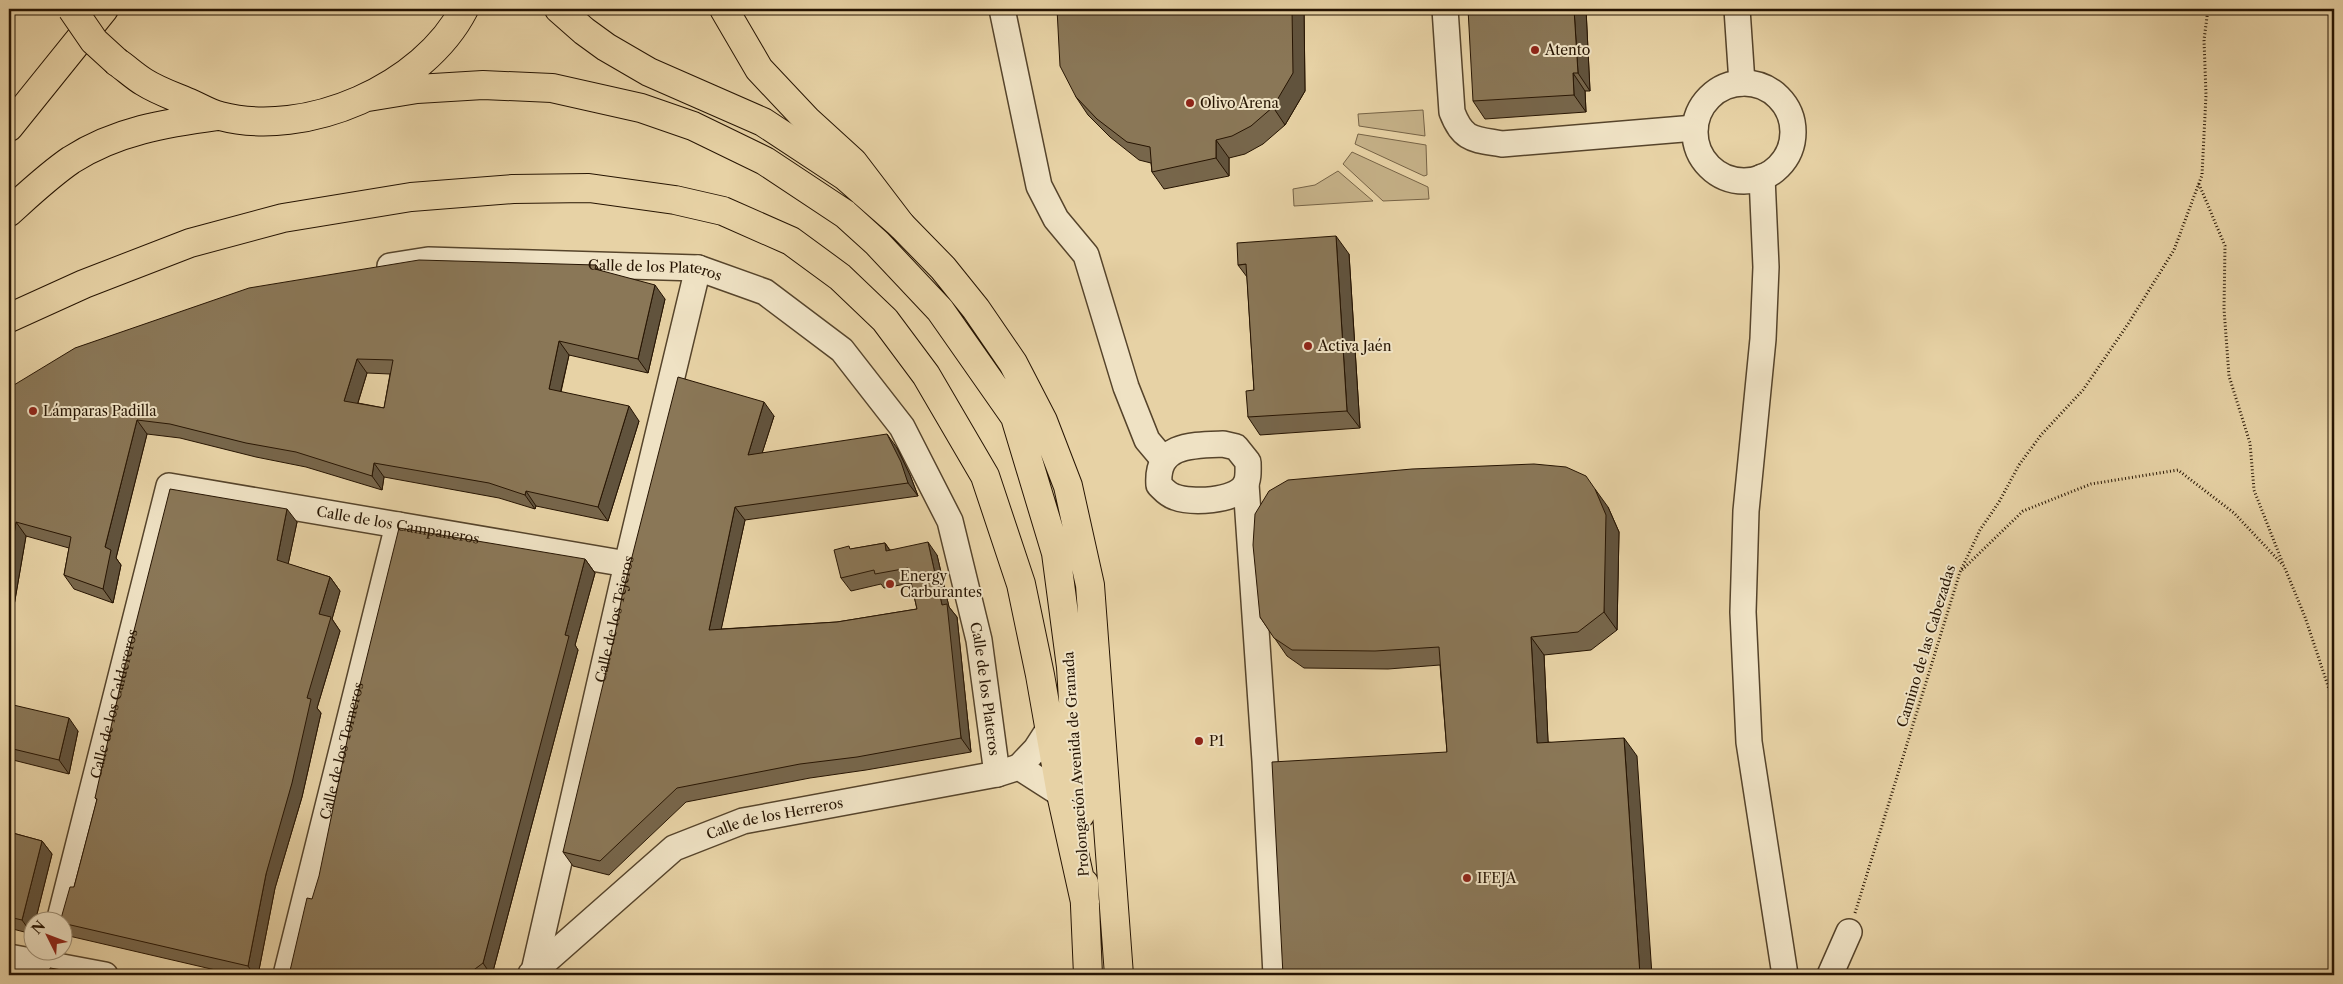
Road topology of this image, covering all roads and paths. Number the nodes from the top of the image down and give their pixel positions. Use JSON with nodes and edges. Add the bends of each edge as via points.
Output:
{"nodes":[{"id":1,"x":72,"y":9,"type":"edge"},
{"id":2,"x":104,"y":9,"type":"edge"},
{"id":3,"x":464,"y":9,"type":"edge"},
{"id":4,"x":559,"y":9,"type":"edge"},
{"id":5,"x":724,"y":9,"type":"edge"},
{"id":6,"x":1002,"y":9,"type":"edge"},
{"id":7,"x":1445,"y":9,"type":"edge"},
{"id":8,"x":1737,"y":9,"type":"edge"},
{"id":9,"x":2208,"y":9,"type":"edge"},
{"id":10,"x":1742,"y":83,"type":"junction"},
{"id":11,"x":368,"y":97,"type":"junction"},
{"id":12,"x":219,"y":116,"type":"junction"},
{"id":13,"x":9,"y":127,"type":"edge"},
{"id":14,"x":1695,"y":128,"type":"junction"},
{"id":15,"x":1762,"y":177,"type":"junction"},
{"id":16,"x":2198,"y":184,"type":"junction"},
{"id":17,"x":9,"y":212,"type":"edge"},
{"id":18,"x":901,"y":225,"type":"junction"},
{"id":19,"x":698,"y":268,"type":"junction"},
{"id":20,"x":366,"y":270,"type":"edge"},
{"id":21,"x":9,"y":318,"type":"edge"},
{"id":22,"x":1163,"y":459,"type":"junction"},
{"id":23,"x":1246,"y":484,"type":"junction"},
{"id":24,"x":169,"y":486,"type":"joint"},
{"id":25,"x":398,"y":525,"type":"junction"},
{"id":26,"x":1056,"y":553,"type":"junction"},
{"id":27,"x":627,"y":564,"type":"junction"},
{"id":28,"x":2284,"y":566,"type":"junction"},
{"id":29,"x":1960,"y":572,"type":"junction"},
{"id":30,"x":2334,"y":704,"type":"edge"},
{"id":31,"x":1050,"y":730,"type":"junction"},
{"id":32,"x":1008,"y":771,"type":"junction"},
{"id":33,"x":1061,"y":794,"type":"junction"},
{"id":34,"x":1085,"y":902,"type":"junction"},
{"id":35,"x":62,"y":912,"type":"edge"},
{"id":36,"x":1849,"y":932,"type":"junction"},
{"id":37,"x":9,"y":957,"type":"edge"},
{"id":38,"x":49,"y":964,"type":"edge"},
{"id":39,"x":531,"y":973,"type":"edge"},
{"id":40,"x":105,"y":975,"type":"edge"},
{"id":41,"x":286,"y":975,"type":"edge"},
{"id":42,"x":1088,"y":975,"type":"edge"},
{"id":43,"x":1119,"y":975,"type":"edge"},
{"id":44,"x":1276,"y":975,"type":"edge"},
{"id":45,"x":1785,"y":975,"type":"edge"},
{"id":46,"x":1830,"y":975,"type":"edge"},
{"id":47,"x":1839,"y":975,"type":"edge"}],
"edges":[{"from":1,"to":12,"type":"main road","bridge":true,"via":[[94,41],[116,62],[145,83]]},
{"from":2,"to":13,"type":"main road"},
{"from":3,"to":11,"type":"main road","via":[[430,54],[397,80]]},
{"from":4,"to":18,"type":"main road","via":[[584,31],[649,72],[763,122],[845,176]]},
{"from":5,"to":18,"type":"main road","via":[[759,69],[853,162]]},
{"from":6,"to":22,"type":"street","via":[[1039,186],[1056,219],[1086,255],[1126,387],[1147,440]]},
{"from":7,"to":14,"type":"street","via":[[1452,112],[1458,128],[1472,139],[1502,144]]},
{"from":8,"to":10,"type":"street"},
{"from":9,"to":16,"type":"path","name":"Camino de las Cabezadas","via":[[2204,40],[2206,95],[2202,175]]},
{"from":10,"to":14,"type":"street","via":[[1726,86],[1712,94],[1698,112]]},
{"from":10,"to":15,"type":"street","via":[[1760,85],[1775,94],[1787,108],[1792,126],[1788,153],[1777,167]]},
{"from":11,"to":12,"type":"main road","via":[[329,111],[288,120],[241,120]]},
{"from":11,"to":26,"type":"main road","name":"Prolongación Avenida de Granada","via":[[417,89],[484,85],[552,88],[588,95],[641,108],[693,126],[765,161],[807,187],[845,214],[909,275],[940,310],[1015,417]]},
{"from":12,"to":17,"type":"main road","via":[[146,128],[100,144],[55,171]]},
{"from":14,"to":15,"type":"street","via":[[1697,147],[1718,174],[1739,181]]},
{"from":15,"to":45,"type":"street","via":[[1766,266],[1763,339],[1746,511],[1743,612],[1749,742]]},
{"from":16,"to":28,"type":"path","via":[[2225,246],[2224,309],[2229,376],[2250,443],[2254,490]]},
{"from":16,"to":29,"type":"path","name":"Camino de las Cabezadas","via":[[2174,250],[2164,267],[2082,390],[2040,435],[2019,465],[1980,530]]},
{"from":18,"to":43,"type":"main road","name":"Prolongación Avenida de Granada","via":[[944,268],[1013,363],[1043,421],[1068,486],[1090,585]]},
{"from":19,"to":20,"type":"street","name":"Calle de los Plateros","via":[[428,260]]},
{"from":19,"to":27,"type":"street","name":"Calle de los Tejeros"},
{"from":19,"to":32,"type":"street","name":"Calle de los Plateros","via":[[765,292],[842,350],[902,427],[950,521]]},
{"from":21,"to":31,"type":"main road","via":[[84,284],[190,243],[283,218],[411,197],[513,189],[589,188],[675,200],[723,211],[791,241],[840,277],[885,320],[926,375],[985,476],[1021,584]]},
{"from":22,"to":23,"type":"street","via":[[1180,449],[1223,444],[1236,448],[1248,462]]},
{"from":22,"to":23,"type":"street","via":[[1158,475],[1159,485],[1175,497],[1206,501],[1238,492]]},
{"from":23,"to":44,"type":"street"},
{"from":24,"to":25,"type":"street","name":"Calle de los Campaneros"},
{"from":24,"to":35,"type":"street","name":"Calle de los Caldereros"},
{"from":25,"to":27,"type":"street","name":"Calle de los Campaneros"},
{"from":25,"to":41,"type":"street","name":"Calle de los Torneros"},
{"from":26,"to":31,"type":"street","via":[[1054,587],[1063,696]]},
{"from":26,"to":34,"type":"main road","name":"Prolongación Avenida de Granada","via":[[1071,666]]},
{"from":27,"to":39,"type":"street","name":"Calle de los Tejeros"},
{"from":28,"to":29,"type":"path","via":[[2234,513],[2178,470],[2091,484],[2024,510]]},
{"from":28,"to":30,"type":"path"},
{"from":29,"to":36,"type":"path","name":"Camino de las Cabezadas"},
{"from":31,"to":32,"type":"street"},
{"from":31,"to":33,"type":"main road"},
{"from":32,"to":33,"type":"street"},
{"from":32,"to":39,"type":"street","name":"Calle de los Herreros","via":[[743,821],[674,848]]},
{"from":33,"to":34,"type":"main road"},
{"from":34,"to":42,"type":"main road","name":"Prolongación Avenida de Granada"},
{"from":36,"to":46,"type":"street"},
{"from":36,"to":47,"type":"street"},
{"from":37,"to":38,"type":"street"},
{"from":38,"to":40,"type":"street"}]}
